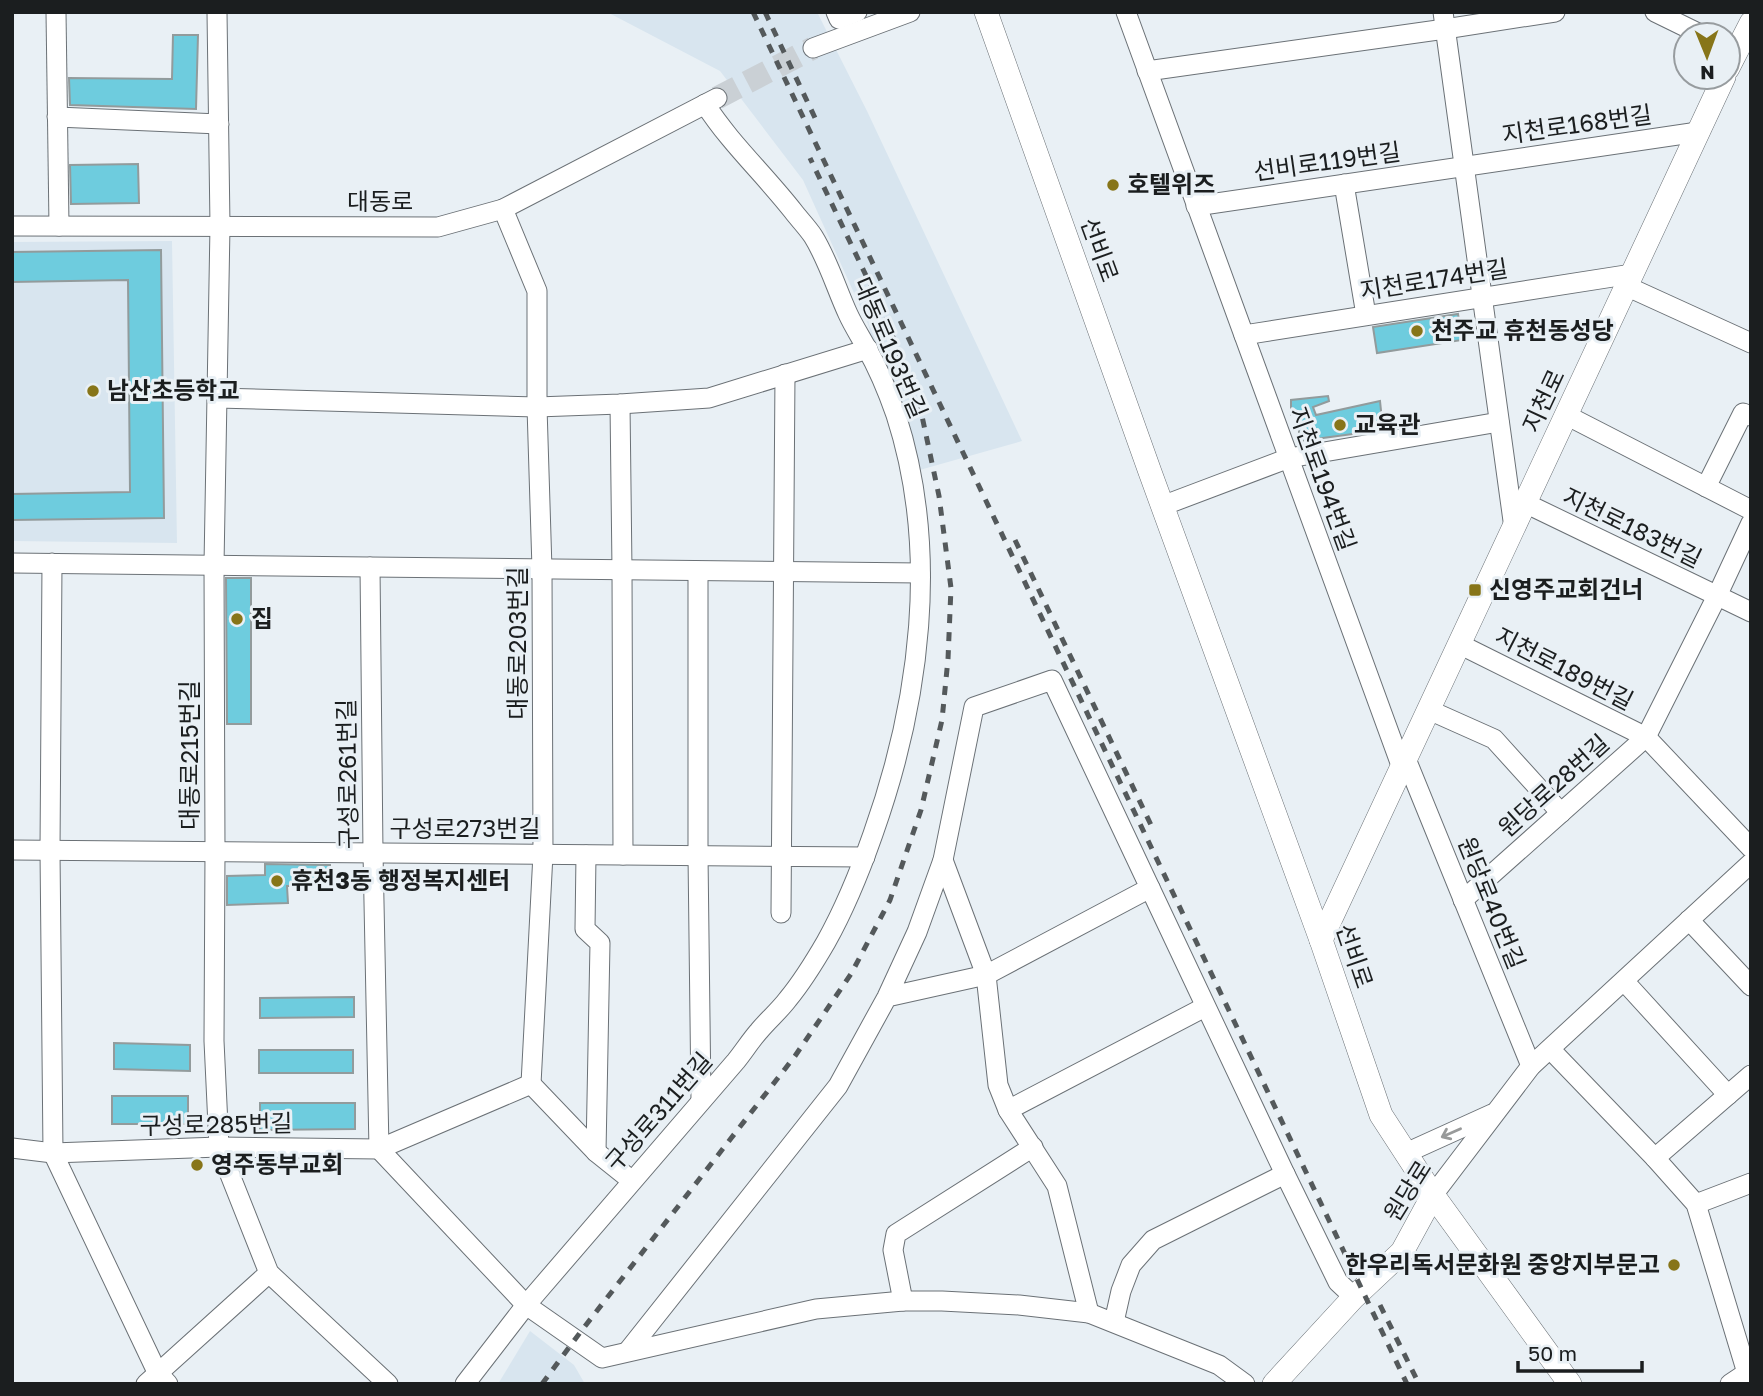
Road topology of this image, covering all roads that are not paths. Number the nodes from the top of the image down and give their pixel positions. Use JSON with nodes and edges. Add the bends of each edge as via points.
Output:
{"nodes":[{"id":1,"x":56,"y":12,"type":"edge"},
{"id":2,"x":217,"y":12,"type":"edge"},
{"id":3,"x":836,"y":12,"type":"edge"},
{"id":4,"x":857,"y":12,"type":"edge"},
{"id":5,"x":910,"y":12,"type":"edge"},
{"id":6,"x":986,"y":12,"type":"edge"},
{"id":7,"x":1126,"y":12,"type":"edge"},
{"id":8,"x":1555,"y":12,"type":"edge"},
{"id":9,"x":1655,"y":12,"type":"edge"},
{"id":10,"x":1444,"y":21,"type":"edge"},
{"id":11,"x":1673,"y":21,"type":"edge"},
{"id":12,"x":813,"y":48,"type":"tunnel mouth"},
{"id":13,"x":1147,"y":71,"type":"junction"},
{"id":14,"x":1717,"y":91,"type":"edge"},
{"id":15,"x":711,"y":101,"type":"joint"},
{"id":16,"x":57,"y":117,"type":"junction"},
{"id":17,"x":219,"y":124,"type":"junction"},
{"id":18,"x":1698,"y":132,"type":"junction"},
{"id":19,"x":1464,"y":167,"type":"junction"},
{"id":20,"x":1344,"y":184,"type":"junction"},
{"id":21,"x":1196,"y":206,"type":"junction"},
{"id":22,"x":503,"y":209,"type":"junction"},
{"id":23,"x":12,"y":226,"type":"edge"},
{"id":24,"x":59,"y":226,"type":"junction"},
{"id":25,"x":220,"y":226,"type":"junction"},
{"id":26,"x":1629,"y":280,"type":"junction"},
{"id":27,"x":1482,"y":297,"type":"junction"},
{"id":28,"x":1366,"y":315,"type":"junction"},
{"id":29,"x":1244,"y":335,"type":"junction"},
{"id":30,"x":1751,"y":343,"type":"edge"},
{"id":31,"x":868,"y":349,"type":"junction"},
{"id":32,"x":785,"y":374,"type":"junction"},
{"id":33,"x":217,"y":398,"type":"junction"},
{"id":34,"x":620,"y":404,"type":"junction"},
{"id":35,"x":537,"y":407,"type":"junction"},
{"id":36,"x":1747,"y":414,"type":"edge"},
{"id":37,"x":1566,"y":415,"type":"junction"},
{"id":38,"x":1499,"y":422,"type":"junction"},
{"id":39,"x":1289,"y":458,"type":"junction"},
{"id":40,"x":1706,"y":487,"type":"junction"},
{"id":41,"x":1525,"y":503,"type":"junction"},
{"id":42,"x":1162,"y":506,"type":"junction"},
{"id":43,"x":1751,"y":510,"type":"edge"},
{"id":44,"x":1751,"y":523,"type":"edge"},
{"id":45,"x":1514,"y":528,"type":"junction"},
{"id":46,"x":12,"y":563,"type":"edge"},
{"id":47,"x":52,"y":563,"type":"junction"},
{"id":48,"x":214,"y":565,"type":"junction"},
{"id":49,"x":370,"y":567,"type":"junction"},
{"id":50,"x":542,"y":569,"type":"junction"},
{"id":51,"x":622,"y":570,"type":"junction"},
{"id":52,"x":698,"y":570,"type":"junction"},
{"id":53,"x":783,"y":572,"type":"junction"},
{"id":54,"x":920,"y":573,"type":"junction"},
{"id":55,"x":1717,"y":596,"type":"junction"},
{"id":56,"x":1751,"y":612,"type":"edge"},
{"id":57,"x":1460,"y":644,"type":"junction"},
{"id":58,"x":1429,"y":710,"type":"junction"},
{"id":59,"x":1646,"y":737,"type":"junction"},
{"id":60,"x":1404,"y":763,"type":"junction"},
{"id":61,"x":1561,"y":813,"type":"junction"},
{"id":62,"x":1751,"y":848,"type":"edge"},
{"id":63,"x":12,"y":850,"type":"edge"},
{"id":64,"x":50,"y":851,"type":"junction"},
{"id":65,"x":215,"y":852,"type":"junction"},
{"id":66,"x":373,"y":853,"type":"junction"},
{"id":67,"x":543,"y":854,"type":"junction"},
{"id":68,"x":586,"y":855,"type":"junction"},
{"id":69,"x":622,"y":855,"type":"junction"},
{"id":70,"x":698,"y":855,"type":"junction"},
{"id":71,"x":781,"y":856,"type":"junction"},
{"id":72,"x":865,"y":857,"type":"junction"},
{"id":73,"x":943,"y":860,"type":"junction"},
{"id":74,"x":1751,"y":863,"type":"edge"},
{"id":75,"x":1150,"y":888,"type":"junction"},
{"id":76,"x":1463,"y":900,"type":"junction"},
{"id":77,"x":781,"y":913,"type":"dead end"},
{"id":78,"x":1689,"y":920,"type":"junction"},
{"id":79,"x":1321,"y":940,"type":"junction"},
{"id":80,"x":986,"y":975,"type":"junction"},
{"id":81,"x":1624,"y":981,"type":"junction"},
{"id":82,"x":1751,"y":986,"type":"edge"},
{"id":83,"x":887,"y":997,"type":"junction"},
{"id":84,"x":1205,"y":1007,"type":"junction"},
{"id":85,"x":1549,"y":1049,"type":"junction"},
{"id":86,"x":1531,"y":1066,"type":"junction"},
{"id":87,"x":1751,"y":1075,"type":"edge"},
{"id":88,"x":531,"y":1084,"type":"junction"},
{"id":89,"x":1727,"y":1095,"type":"junction"},
{"id":90,"x":701,"y":1100,"type":"junction"},
{"id":91,"x":1008,"y":1110,"type":"junction"},
{"id":92,"x":1496,"y":1113,"type":"junction"},
{"id":93,"x":219,"y":1147,"type":"junction"},
{"id":94,"x":1033,"y":1147,"type":"junction"},
{"id":95,"x":12,"y":1148,"type":"edge"},
{"id":96,"x":379,"y":1149,"type":"junction"},
{"id":97,"x":596,"y":1152,"type":"junction"},
{"id":98,"x":53,"y":1153,"type":"junction"},
{"id":99,"x":1406,"y":1153,"type":"junction"},
{"id":100,"x":1655,"y":1158,"type":"junction"},
{"id":101,"x":1285,"y":1174,"type":"junction"},
{"id":102,"x":631,"y":1180,"type":"junction"},
{"id":103,"x":1751,"y":1183,"type":"edge"},
{"id":104,"x":1433,"y":1195,"type":"junction"},
{"id":105,"x":1696,"y":1204,"type":"junction"},
{"id":106,"x":269,"y":1273,"type":"junction"},
{"id":107,"x":1354,"y":1297,"type":"junction"},
{"id":108,"x":903,"y":1301,"type":"junction"},
{"id":109,"x":526,"y":1305,"type":"junction"},
{"id":110,"x":1089,"y":1313,"type":"junction"},
{"id":111,"x":1114,"y":1322,"type":"junction"},
{"id":112,"x":628,"y":1351,"type":"junction"},
{"id":113,"x":1749,"y":1371,"type":"edge"},
{"id":114,"x":157,"y":1380,"type":"edge"},
{"id":115,"x":388,"y":1384,"type":"edge"},
{"id":116,"x":465,"y":1384,"type":"edge"},
{"id":117,"x":1245,"y":1384,"type":"edge"},
{"id":118,"x":1274,"y":1384,"type":"edge"},
{"id":119,"x":1570,"y":1384,"type":"edge"},
{"id":120,"x":1730,"y":1384,"type":"edge"}],
"edges":[{"from":1,"to":16,"type":"street"},
{"from":2,"to":17,"type":"street","name":"대동로215번길"},
{"from":3,"to":4,"type":"street","via":[[839,19]]},
{"from":5,"to":12,"type":"street"},
{"from":6,"to":42,"type":"main road","name":"선비로"},
{"from":7,"to":13,"type":"street","name":"지천로194번길"},
{"from":8,"to":10,"type":"street"},
{"from":9,"to":11,"type":"street"},
{"from":10,"to":13,"type":"street"},
{"from":10,"to":19,"type":"street"},
{"from":13,"to":21,"type":"street","name":"지천로194번길"},
{"from":14,"to":18,"type":"main road","name":"지천로"},
{"from":15,"to":22,"type":"street","name":"대동로"},
{"from":15,"to":31,"type":"street","name":"대동로193번길","via":[[720,126],[813,236]]},
{"from":16,"to":17,"type":"street"},
{"from":16,"to":24,"type":"street"},
{"from":17,"to":25,"type":"street","name":"대동로215번길"},
{"from":18,"to":19,"type":"street","name":"지천로168번길"},
{"from":18,"to":26,"type":"main road","name":"지천로"},
{"from":19,"to":20,"type":"street","name":"선비로119번길"},
{"from":19,"to":27,"type":"street"},
{"from":20,"to":21,"type":"street","name":"선비로119번길"},
{"from":20,"to":28,"type":"street"},
{"from":21,"to":29,"type":"street","name":"지천로194번길"},
{"from":22,"to":25,"type":"street","name":"대동로","via":[[438,227]]},
{"from":22,"to":35,"type":"street","name":"대동로203번길","via":[[537,291]]},
{"from":23,"to":24,"type":"street","name":"대동로"},
{"from":24,"to":25,"type":"street","name":"대동로"},
{"from":25,"to":33,"type":"street","name":"대동로215번길"},
{"from":26,"to":27,"type":"street","name":"지천로174번길"},
{"from":26,"to":30,"type":"street"},
{"from":26,"to":37,"type":"main road","name":"지천로"},
{"from":27,"to":28,"type":"street","name":"지천로174번길"},
{"from":27,"to":38,"type":"street"},
{"from":28,"to":29,"type":"street","name":"지천로174번길"},
{"from":29,"to":39,"type":"street","name":"지천로194번길"},
{"from":31,"to":32,"type":"street"},
{"from":31,"to":54,"type":"street","name":"대동로193번길","via":[[905,449]]},
{"from":32,"to":34,"type":"street","via":[[709,398]]},
{"from":32,"to":53,"type":"street"},
{"from":33,"to":35,"type":"street"},
{"from":33,"to":48,"type":"street","name":"대동로215번길"},
{"from":34,"to":35,"type":"street"},
{"from":34,"to":51,"type":"street"},
{"from":35,"to":50,"type":"street","name":"대동로203번길"},
{"from":36,"to":40,"type":"street"},
{"from":37,"to":40,"type":"street"},
{"from":37,"to":41,"type":"main road","name":"지천로"},
{"from":38,"to":39,"type":"street"},
{"from":38,"to":45,"type":"street"},
{"from":39,"to":42,"type":"street"},
{"from":39,"to":60,"type":"street","name":"지천로194번길"},
{"from":40,"to":43,"type":"street"},
{"from":41,"to":45,"type":"main road","name":"지천로"},
{"from":41,"to":55,"type":"street","name":"지천로183번길"},
{"from":42,"to":79,"type":"main road","name":"선비로"},
{"from":44,"to":55,"type":"street","name":"원당로28번길"},
{"from":45,"to":57,"type":"main road","name":"지천로"},
{"from":46,"to":47,"type":"street"},
{"from":47,"to":48,"type":"street"},
{"from":47,"to":64,"type":"street"},
{"from":48,"to":49,"type":"street"},
{"from":48,"to":65,"type":"street","name":"대동로215번길"},
{"from":49,"to":50,"type":"street"},
{"from":49,"to":66,"type":"street","name":"구성로261번길"},
{"from":50,"to":51,"type":"street"},
{"from":50,"to":67,"type":"street","name":"대동로203번길"},
{"from":51,"to":52,"type":"street"},
{"from":51,"to":69,"type":"street"},
{"from":52,"to":53,"type":"street"},
{"from":52,"to":70,"type":"street"},
{"from":53,"to":54,"type":"street"},
{"from":53,"to":71,"type":"street"},
{"from":54,"to":72,"type":"street","name":"대동로193번길","via":[[907,710],[897,761]]},
{"from":55,"to":56,"type":"street","name":"지천로183번길"},
{"from":55,"to":59,"type":"street","name":"원당로28번길"},
{"from":57,"to":58,"type":"main road","name":"지천로"},
{"from":57,"to":59,"type":"street","name":"지천로189번길"},
{"from":58,"to":60,"type":"main road","name":"지천로"},
{"from":58,"to":61,"type":"street","via":[[1494,739]]},
{"from":59,"to":61,"type":"street","name":"원당로28번길"},
{"from":59,"to":62,"type":"street","name":"원당로28번길"},
{"from":60,"to":76,"type":"street","name":"원당로40번길"},
{"from":60,"to":79,"type":"main road","name":"지천로"},
{"from":61,"to":76,"type":"street","name":"원당로28번길"},
{"from":63,"to":64,"type":"street","name":"구성로273번길"},
{"from":64,"to":65,"type":"street","name":"구성로273번길"},
{"from":64,"to":98,"type":"street"},
{"from":65,"to":66,"type":"street","name":"구성로273번길"},
{"from":65,"to":93,"type":"street","name":"대동로215번길","via":[[214,1041]]},
{"from":66,"to":67,"type":"street","name":"구성로273번길"},
{"from":66,"to":96,"type":"street","name":"구성로261번길"},
{"from":67,"to":68,"type":"street","name":"구성로273번길"},
{"from":67,"to":88,"type":"street","name":"대동로203번길"},
{"from":68,"to":69,"type":"street","name":"구성로273번길"},
{"from":68,"to":97,"type":"street","via":[[585,929],[600,943]]},
{"from":69,"to":70,"type":"street","name":"구성로273번길"},
{"from":70,"to":71,"type":"street","name":"구성로273번길"},
{"from":70,"to":90,"type":"street"},
{"from":71,"to":72,"type":"street","name":"구성로273번길"},
{"from":71,"to":77,"type":"street"},
{"from":72,"to":90,"type":"street","name":"구성로311번길","via":[[811,965],[788,999]]},
{"from":73,"to":75,"type":"street","via":[[974,707],[1052,680]]},
{"from":73,"to":80,"type":"street"},
{"from":73,"to":83,"type":"street"},
{"from":74,"to":78,"type":"street","name":"원당로"},
{"from":75,"to":80,"type":"street"},
{"from":75,"to":84,"type":"street"},
{"from":76,"to":86,"type":"street","name":"원당로40번길"},
{"from":78,"to":81,"type":"street","name":"원당로"},
{"from":78,"to":82,"type":"street"},
{"from":79,"to":99,"type":"main road","name":"선비로","via":[[1381,1115]]},
{"from":80,"to":83,"type":"street"},
{"from":80,"to":91,"type":"street","via":[[998,1085]]},
{"from":81,"to":85,"type":"street","name":"원당로"},
{"from":81,"to":89,"type":"street"},
{"from":83,"to":112,"type":"street","via":[[838,1086]]},
{"from":84,"to":91,"type":"street"},
{"from":84,"to":101,"type":"street"},
{"from":85,"to":86,"type":"street","name":"원당로"},
{"from":85,"to":100,"type":"street"},
{"from":86,"to":92,"type":"street","name":"원당로"},
{"from":87,"to":89,"type":"street"},
{"from":88,"to":96,"type":"street","name":"구성로285번길"},
{"from":88,"to":97,"type":"street"},
{"from":89,"to":100,"type":"street"},
{"from":90,"to":102,"type":"street","name":"구성로311번길"},
{"from":91,"to":94,"type":"street"},
{"from":92,"to":99,"type":"street","one_way":true},
{"from":92,"to":104,"type":"street","name":"원당로"},
{"from":93,"to":96,"type":"street","name":"구성로285번길"},
{"from":93,"to":98,"type":"street","name":"구성로285번길"},
{"from":93,"to":106,"type":"street","name":"대동로215번길"},
{"from":94,"to":108,"type":"street","via":[[896,1234],[893,1250]]},
{"from":94,"to":110,"type":"street","via":[[1057,1186]]},
{"from":95,"to":98,"type":"street","name":"구성로285번길"},
{"from":96,"to":109,"type":"street"},
{"from":97,"to":102,"type":"street"},
{"from":98,"to":114,"type":"street"},
{"from":99,"to":104,"type":"main road","name":"선비로"},
{"from":100,"to":105,"type":"street"},
{"from":101,"to":107,"type":"street","via":[[1338,1282]]},
{"from":101,"to":111,"type":"street","via":[[1153,1240],[1131,1265]]},
{"from":102,"to":109,"type":"street","name":"구성로311번길"},
{"from":103,"to":105,"type":"street"},
{"from":104,"to":107,"type":"main road","name":"원당로","via":[[1402,1252]]},
{"from":104,"to":119,"type":"main road","name":"선비로"},
{"from":105,"to":113,"type":"street"},
{"from":106,"to":114,"type":"street"},
{"from":106,"to":115,"type":"street","name":"대동로215번길"},
{"from":107,"to":118,"type":"main road","name":"원당로"},
{"from":108,"to":110,"type":"street"},
{"from":108,"to":112,"type":"street","via":[[816,1309]]},
{"from":109,"to":112,"type":"street","via":[[601,1358]]},
{"from":109,"to":116,"type":"street","name":"구성로311번길"},
{"from":110,"to":111,"type":"street"},
{"from":111,"to":117,"type":"street","via":[[1219,1366]]},
{"from":113,"to":120,"type":"street"}]}
